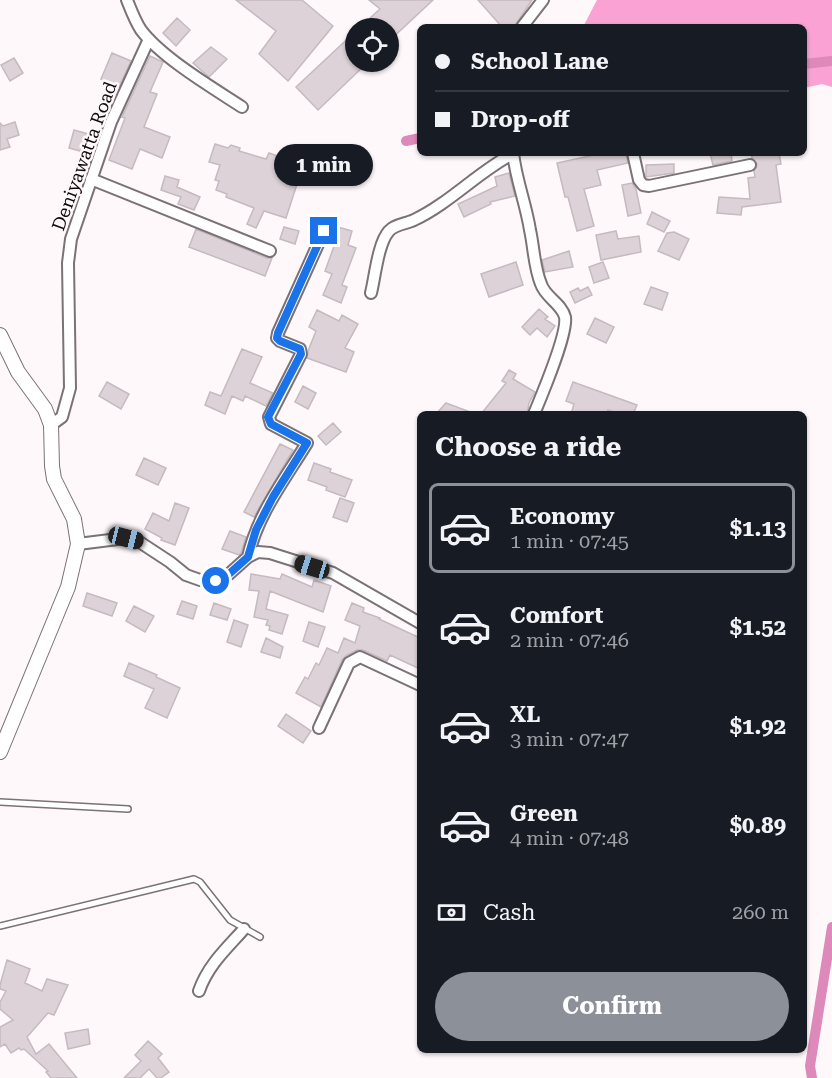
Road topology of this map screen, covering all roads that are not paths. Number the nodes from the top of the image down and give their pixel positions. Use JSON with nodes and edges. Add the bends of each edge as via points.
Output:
{"nodes":[{"id":1,"x":127,"y":0,"type":"edge"},
{"id":2,"x":543,"y":0,"type":"edge"},
{"id":3,"x":524,"y":24,"type":"edge"},
{"id":4,"x":149,"y":39,"type":"junction"},
{"id":5,"x":242,"y":107,"type":"dead end"},
{"id":6,"x":510,"y":156,"type":"edge"},
{"id":7,"x":514,"y":156,"type":"edge"},
{"id":8,"x":634,"y":156,"type":"edge"},
{"id":9,"x":750,"y":165,"type":"dead end"},
{"id":10,"x":91,"y":179,"type":"junction"},
{"id":11,"x":324,"y":231,"type":"dead end"},
{"id":12,"x":270,"y":251,"type":"dead end"},
{"id":13,"x":371,"y":293,"type":"dead end"},
{"id":14,"x":0,"y":335,"type":"edge"},
{"id":15,"x":535,"y":411,"type":"edge"},
{"id":16,"x":51,"y":425,"type":"junction"},
{"id":17,"x":78,"y":544,"type":"junction"},
{"id":18,"x":248,"y":557,"type":"junction"},
{"id":19,"x":417,"y":621,"type":"edge"},
{"id":20,"x":417,"y":684,"type":"edge"},
{"id":21,"x":319,"y":728,"type":"dead end"},
{"id":22,"x":0,"y":752,"type":"edge"},
{"id":23,"x":0,"y":802,"type":"edge"},
{"id":24,"x":128,"y":809,"type":"dead end"},
{"id":25,"x":0,"y":926,"type":"edge"},
{"id":26,"x":244,"y":929,"type":"junction"},
{"id":27,"x":260,"y":937,"type":"dead end"},
{"id":28,"x":200,"y":991,"type":"dead end"}],
"edges":[{"from":1,"to":4,"type":"street"},
{"from":2,"to":3,"type":"street"},
{"from":4,"to":5,"type":"street"},
{"from":4,"to":10,"type":"street","name":"Deniyawatta Road","via":[[111,122]]},
{"from":6,"to":13,"type":"street","via":[[442,203],[389,231],[383,240]]},
{"from":7,"to":15,"type":"street","via":[[535,269],[542,288],[565,319]]},
{"from":8,"to":9,"type":"street","via":[[639,180],[649,186]]},
{"from":10,"to":12,"type":"street"},
{"from":10,"to":16,"type":"street","name":"Deniyawatta Road","via":[[75,223],[68,263],[70,388],[62,417]]},
{"from":11,"to":18,"type":"street","via":[[278,333],[280,341],[300,349],[301,354],[268,417],[271,424],[307,443],[273,497]]},
{"from":14,"to":16,"type":"street"},
{"from":16,"to":17,"type":"street","via":[[54,479],[74,519]]},
{"from":17,"to":18,"type":"street","via":[[126,538],[138,541],[186,575],[200,580],[216,581]]},
{"from":17,"to":22,"type":"street","via":[[68,586]]},
{"from":18,"to":19,"type":"street","via":[[258,552],[270,553],[333,573]]},
{"from":20,"to":21,"type":"street","via":[[360,657],[355,659]]},
{"from":23,"to":24,"type":"lane"},
{"from":25,"to":26,"type":"lane","via":[[194,879],[230,920]]},
{"from":26,"to":27,"type":"lane"},
{"from":26,"to":28,"type":"street","via":[[204,976]]}]}
